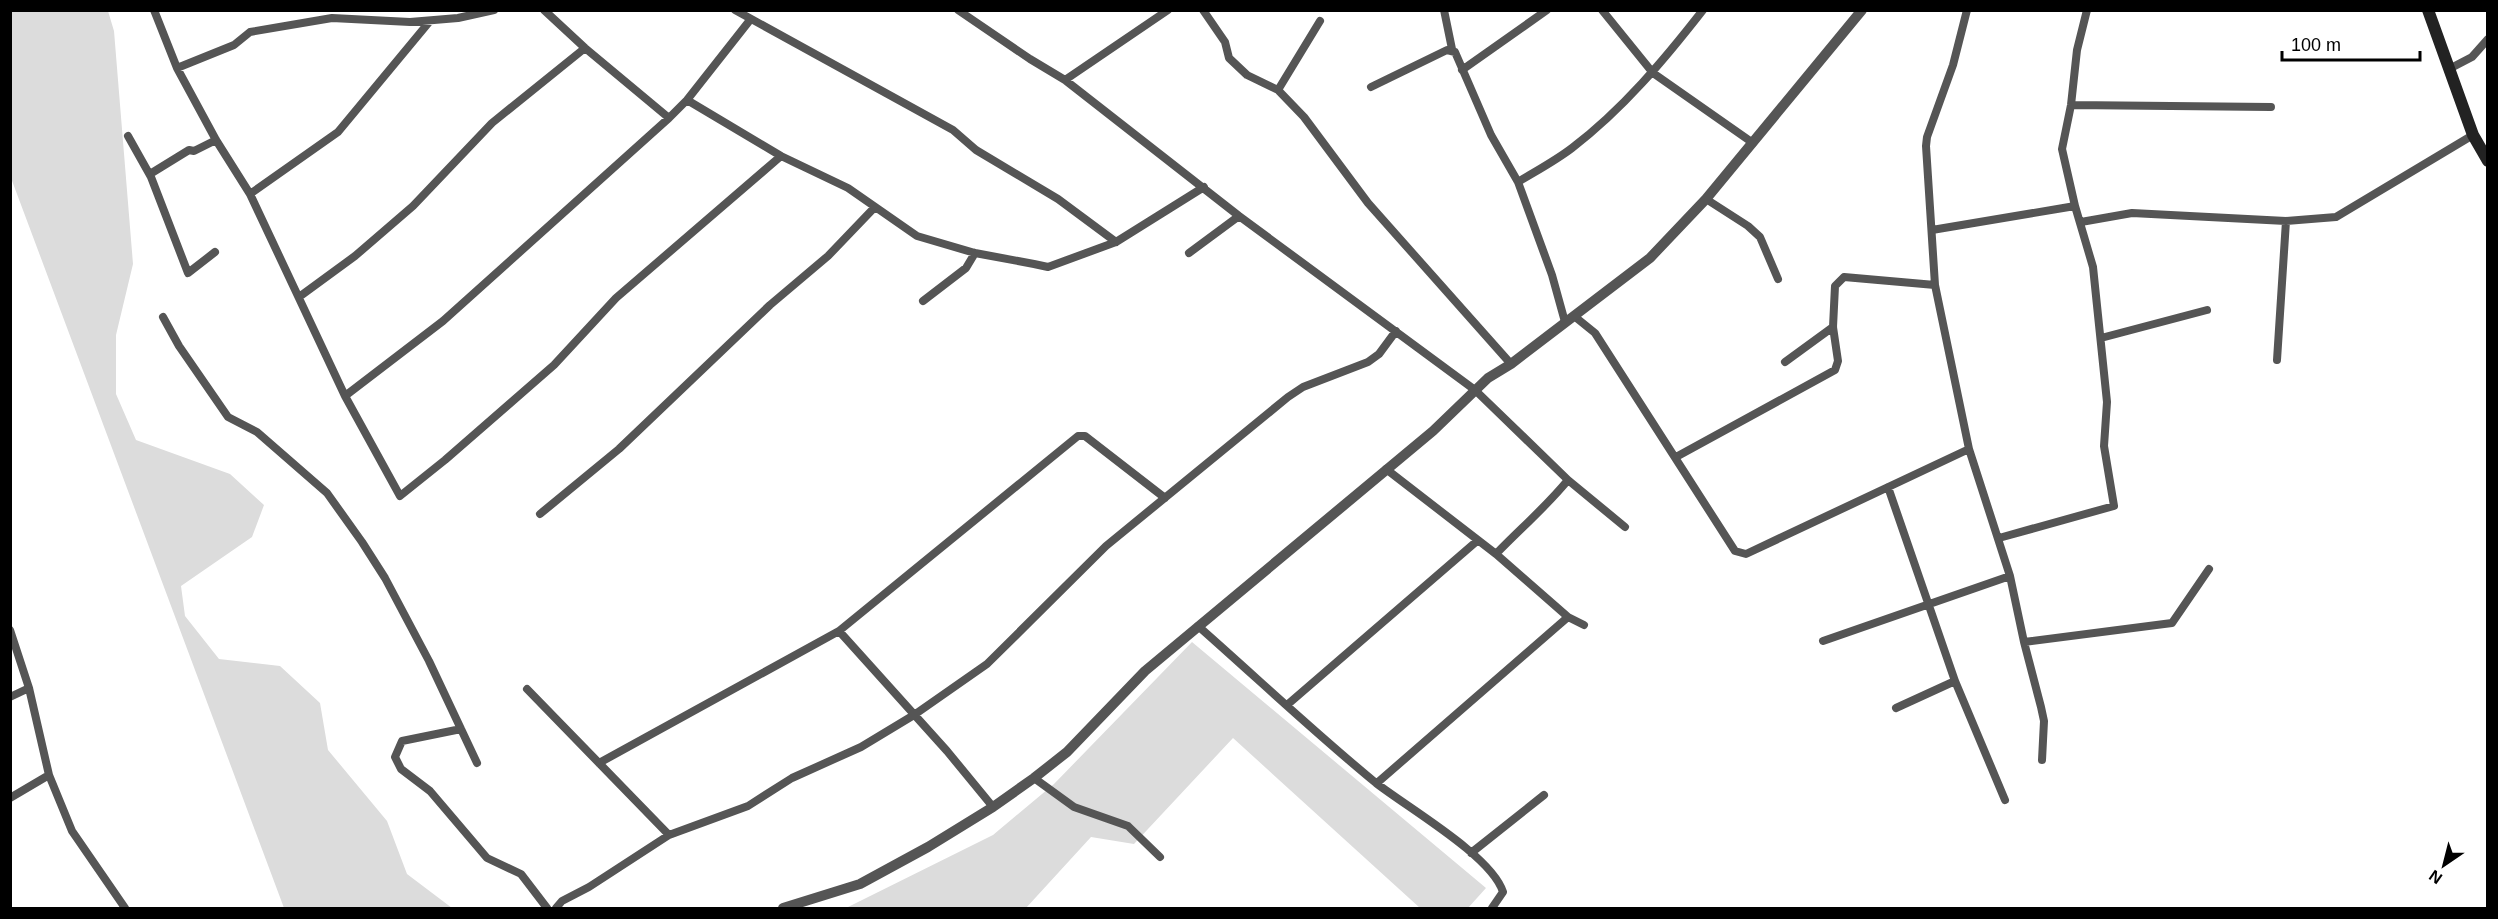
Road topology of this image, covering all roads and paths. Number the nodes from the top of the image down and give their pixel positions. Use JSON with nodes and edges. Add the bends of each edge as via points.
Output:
{"nodes":[{"id":1,"x":154,"y":10,"type":"edge"},
{"id":2,"x":494,"y":10,"type":"edge"},
{"id":3,"x":544,"y":10,"type":"edge"},
{"id":4,"x":735,"y":10,"type":"edge"},
{"id":5,"x":958,"y":10,"type":"edge"},
{"id":6,"x":1168,"y":10,"type":"edge"},
{"id":7,"x":1203,"y":10,"type":"edge"},
{"id":8,"x":1444,"y":10,"type":"edge"},
{"id":9,"x":1547,"y":10,"type":"edge"},
{"id":10,"x":1602,"y":10,"type":"edge"},
{"id":11,"x":1703,"y":10,"type":"edge"},
{"id":12,"x":1862,"y":10,"type":"edge"},
{"id":13,"x":1966,"y":10,"type":"edge"},
{"id":14,"x":2087,"y":10,"type":"edge"},
{"id":15,"x":2428,"y":10,"type":"edge"},
{"id":16,"x":750,"y":20,"type":"junction"},
{"id":17,"x":430,"y":21,"type":"junction"},
{"id":18,"x":1320,"y":21,"type":"dead end"},
{"id":19,"x":2487,"y":39,"type":"edge"},
{"id":20,"x":585,"y":48,"type":"junction"},
{"id":21,"x":1452,"y":49,"type":"junction"},
{"id":22,"x":177,"y":68,"type":"junction"},
{"id":23,"x":2449,"y":69,"type":"junction"},
{"id":24,"x":1462,"y":70,"type":"junction"},
{"id":25,"x":1653,"y":73,"type":"junction"},
{"id":26,"x":1065,"y":80,"type":"junction"},
{"id":27,"x":1371,"y":87,"type":"dead end"},
{"id":28,"x":1278,"y":90,"type":"junction"},
{"id":29,"x":687,"y":100,"type":"junction"},
{"id":30,"x":2071,"y":105,"type":"junction"},
{"id":31,"x":2271,"y":107,"type":"dead end"},
{"id":32,"x":669,"y":118,"type":"junction"},
{"id":33,"x":2473,"y":135,"type":"junction"},
{"id":34,"x":128,"y":136,"type":"dead end"},
{"id":35,"x":216,"y":141,"type":"junction"},
{"id":36,"x":1753,"y":143,"type":"junction"},
{"id":37,"x":781,"y":156,"type":"junction"},
{"id":38,"x":2487,"y":160,"type":"edge"},
{"id":39,"x":150,"y":174,"type":"junction"},
{"id":40,"x":1518,"y":182,"type":"junction"},
{"id":41,"x":1204,"y":187,"type":"junction"},
{"id":42,"x":250,"y":194,"type":"junction"},
{"id":43,"x":1706,"y":199,"type":"junction"},
{"id":44,"x":2075,"y":206,"type":"junction"},
{"id":45,"x":874,"y":208,"type":"junction"},
{"id":46,"x":1239,"y":216,"type":"junction"},
{"id":47,"x":2286,"y":221,"type":"junction"},
{"id":48,"x":2081,"y":222,"type":"junction"},
{"id":49,"x":1932,"y":230,"type":"junction"},
{"id":50,"x":1116,"y":242,"type":"junction"},
{"id":51,"x":215,"y":252,"type":"dead end"},
{"id":52,"x":975,"y":253,"type":"junction"},
{"id":53,"x":1189,"y":254,"type":"dead end"},
{"id":54,"x":1778,"y":279,"type":"dead end"},
{"id":55,"x":1935,"y":285,"type":"junction"},
{"id":56,"x":299,"y":297,"type":"junction"},
{"id":57,"x":922,"y":301,"type":"dead end"},
{"id":58,"x":2207,"y":310,"type":"dead end"},
{"id":59,"x":163,"y":317,"type":"dead end"},
{"id":60,"x":1569,"y":319,"type":"junction"},
{"id":61,"x":1833,"y":327,"type":"junction"},
{"id":62,"x":1396,"y":331,"type":"junction"},
{"id":63,"x":2101,"y":338,"type":"junction"},
{"id":64,"x":2277,"y":360,"type":"dead end"},
{"id":65,"x":1785,"y":362,"type":"dead end"},
{"id":66,"x":1511,"y":363,"type":"junction"},
{"id":67,"x":1475,"y":390,"type":"junction"},
{"id":68,"x":345,"y":396,"type":"junction"},
{"id":69,"x":1969,"y":449,"type":"junction"},
{"id":70,"x":1676,"y":457,"type":"junction"},
{"id":71,"x":1386,"y":469,"type":"junction"},
{"id":72,"x":1568,"y":480,"type":"junction"},
{"id":73,"x":1888,"y":487,"type":"junction"},
{"id":74,"x":1166,"y":498,"type":"junction"},
{"id":75,"x":540,"y":514,"type":"dead end"},
{"id":76,"x":1625,"y":527,"type":"dead end"},
{"id":77,"x":2000,"y":538,"type":"junction"},
{"id":78,"x":1477,"y":541,"type":"junction"},
{"id":79,"x":1496,"y":554,"type":"junction"},
{"id":80,"x":2209,"y":569,"type":"dead end"},
{"id":81,"x":2010,"y":576,"type":"junction"},
{"id":82,"x":1928,"y":604,"type":"junction"},
{"id":83,"x":1568,"y":617,"type":"junction"},
{"id":84,"x":1584,"y":625,"type":"dead end"},
{"id":85,"x":1198,"y":626,"type":"junction"},
{"id":86,"x":10,"y":630,"type":"edge"},
{"id":87,"x":839,"y":631,"type":"junction"},
{"id":88,"x":1823,"y":641,"type":"dead end"},
{"id":89,"x":2024,"y":642,"type":"junction"},
{"id":90,"x":1955,"y":681,"type":"junction"},
{"id":91,"x":29,"y":688,"type":"junction"},
{"id":92,"x":527,"y":689,"type":"dead end"},
{"id":93,"x":10,"y":697,"type":"edge"},
{"id":94,"x":1287,"y":705,"type":"junction"},
{"id":95,"x":1896,"y":708,"type":"dead end"},
{"id":96,"x":914,"y":715,"type":"junction"},
{"id":97,"x":461,"y":729,"type":"junction"},
{"id":98,"x":2042,"y":760,"type":"dead end"},
{"id":99,"x":477,"y":763,"type":"dead end"},
{"id":100,"x":599,"y":763,"type":"junction"},
{"id":101,"x":49,"y":776,"type":"junction"},
{"id":102,"x":1034,"y":778,"type":"junction"},
{"id":103,"x":1377,"y":783,"type":"junction"},
{"id":104,"x":1544,"y":795,"type":"dead end"},
{"id":105,"x":10,"y":798,"type":"edge"},
{"id":106,"x":2005,"y":800,"type":"dead end"},
{"id":107,"x":993,"y":807,"type":"junction"},
{"id":108,"x":669,"y":835,"type":"junction"},
{"id":109,"x":1470,"y":852,"type":"junction"},
{"id":110,"x":1160,"y":857,"type":"dead end"},
{"id":111,"x":124,"y":909,"type":"edge"},
{"id":112,"x":547,"y":909,"type":"edge"},
{"id":113,"x":556,"y":909,"type":"edge"},
{"id":114,"x":783,"y":909,"type":"edge"},
{"id":115,"x":1492,"y":909,"type":"edge"}],
"edges":[{"from":1,"to":22,"type":"street"},
{"from":2,"to":17,"type":"street"},
{"from":3,"to":20,"type":"street"},
{"from":4,"to":16,"type":"street"},
{"from":5,"to":26,"type":"street"},
{"from":6,"to":26,"type":"street"},
{"from":7,"to":28,"type":"street","via":[[1236,66]]},
{"from":8,"to":21,"type":"street"},
{"from":9,"to":24,"type":"street"},
{"from":10,"to":25,"type":"street"},
{"from":11,"to":25,"type":"street"},
{"from":12,"to":36,"type":"street"},
{"from":13,"to":49,"type":"street","via":[[1953,65],[1927,137]]},
{"from":14,"to":30,"type":"street","via":[[2077,50]]},
{"from":15,"to":23,"type":"main road"},
{"from":16,"to":29,"type":"street"},
{"from":16,"to":50,"type":"street","via":[[953,130],[976,150],[1058,199]]},
{"from":17,"to":22,"type":"street","via":[[346,17],[250,32],[234,45]]},
{"from":17,"to":42,"type":"street","via":[[338,132]]},
{"from":18,"to":28,"type":"street"},
{"from":19,"to":23,"type":"street","via":[[2472,57]]},
{"from":20,"to":32,"type":"street"},
{"from":20,"to":56,"type":"street","via":[[492,123],[413,206]]},
{"from":21,"to":24,"type":"street"},
{"from":21,"to":27,"type":"street"},
{"from":22,"to":35,"type":"street"},
{"from":23,"to":33,"type":"main road"},
{"from":24,"to":40,"type":"street","via":[[1491,135]]},
{"from":25,"to":36,"type":"street"},
{"from":25,"to":40,"type":"street","via":[[1574,146]]},
{"from":26,"to":41,"type":"street"},
{"from":28,"to":66,"type":"street","via":[[1304,117],[1368,202]]},
{"from":29,"to":32,"type":"street"},
{"from":29,"to":37,"type":"street"},
{"from":30,"to":31,"type":"street"},
{"from":30,"to":44,"type":"street","via":[[2062,149]]},
{"from":32,"to":68,"type":"street","via":[[442,321]]},
{"from":33,"to":38,"type":"main road"},
{"from":33,"to":47,"type":"street","via":[[2336,217]]},
{"from":34,"to":39,"type":"street"},
{"from":35,"to":39,"type":"street","via":[[189,150]]},
{"from":35,"to":42,"type":"street"},
{"from":36,"to":43,"type":"street"},
{"from":37,"to":45,"type":"street","via":[[848,188]]},
{"from":37,"to":68,"type":"street","via":[[616,298],[546,373],[400,496]]},
{"from":39,"to":51,"type":"street","via":[[188,273]]},
{"from":40,"to":60,"type":"street"},
{"from":41,"to":46,"type":"street"},
{"from":41,"to":50,"type":"street"},
{"from":42,"to":56,"type":"street"},
{"from":43,"to":54,"type":"street","via":[[1760,237]]},
{"from":43,"to":60,"type":"street","via":[[1650,258]]},
{"from":44,"to":48,"type":"street"},
{"from":44,"to":49,"type":"street"},
{"from":45,"to":52,"type":"street","via":[[917,236]]},
{"from":45,"to":75,"type":"street","via":[[828,256],[770,305],[619,449]]},
{"from":46,"to":53,"type":"street"},
{"from":46,"to":62,"type":"street"},
{"from":47,"to":48,"type":"street","via":[[2132,213]]},
{"from":47,"to":64,"type":"street"},
{"from":48,"to":63,"type":"street","via":[[2093,267]]},
{"from":49,"to":55,"type":"street"},
{"from":50,"to":52,"type":"street","via":[[1048,267]]},
{"from":52,"to":57,"type":"street","via":[[966,268]]},
{"from":55,"to":61,"type":"street","via":[[1844,277],[1835,286]]},
{"from":55,"to":69,"type":"street"},
{"from":56,"to":68,"type":"street"},
{"from":58,"to":63,"type":"street"},
{"from":59,"to":97,"type":"street","via":[[178,346],[228,417],[257,432],[327,493],[385,578]]},
{"from":60,"to":66,"type":"street"},
{"from":60,"to":70,"type":"street","via":[[1595,333]]},
{"from":61,"to":65,"type":"street"},
{"from":61,"to":70,"type":"street","via":[[1838,362],[1829,375]]},
{"from":62,"to":67,"type":"street"},
{"from":62,"to":74,"type":"street","via":[[1368,362],[1303,387],[1288,397]]},
{"from":63,"to":77,"type":"street","via":[[2107,402],[2104,446],[2114,506]]},
{"from":66,"to":67,"type":"street"},
{"from":67,"to":71,"type":"street"},
{"from":67,"to":72,"type":"street"},
{"from":69,"to":73,"type":"street"},
{"from":69,"to":77,"type":"street"},
{"from":70,"to":73,"type":"street","via":[[1735,551],[1741,554]]},
{"from":71,"to":78,"type":"street"},
{"from":71,"to":85,"type":"street"},
{"from":72,"to":76,"type":"street"},
{"from":72,"to":79,"type":"street","via":[[1548,505]]},
{"from":73,"to":82,"type":"street"},
{"from":74,"to":87,"type":"street","via":[[1086,436],[1078,436]]},
{"from":74,"to":96,"type":"street","via":[[1106,546],[987,664]]},
{"from":77,"to":81,"type":"street"},
{"from":78,"to":79,"type":"street"},
{"from":78,"to":94,"type":"street"},
{"from":79,"to":83,"type":"street"},
{"from":80,"to":89,"type":"street","via":[[2172,623]]},
{"from":81,"to":82,"type":"street"},
{"from":81,"to":89,"type":"street"},
{"from":82,"to":88,"type":"street"},
{"from":82,"to":90,"type":"street"},
{"from":83,"to":84,"type":"street"},
{"from":83,"to":103,"type":"street"},
{"from":85,"to":94,"type":"street"},
{"from":85,"to":102,"type":"street","via":[[1145,671],[1067,752]]},
{"from":86,"to":91,"type":"street"},
{"from":87,"to":96,"type":"street"},
{"from":87,"to":100,"type":"street"},
{"from":89,"to":98,"type":"street","via":[[2044,721]]},
{"from":90,"to":95,"type":"street"},
{"from":90,"to":106,"type":"street"},
{"from":91,"to":93,"type":"street"},
{"from":91,"to":101,"type":"street"},
{"from":92,"to":100,"type":"street"},
{"from":94,"to":103,"type":"street"},
{"from":96,"to":107,"type":"street"},
{"from":96,"to":108,"type":"street","via":[[861,747],[792,777],[748,806]]},
{"from":97,"to":99,"type":"street"},
{"from":97,"to":112,"type":"street","via":[[402,741],[395,757],[401,769],[430,791],[487,858],[521,874]]},
{"from":100,"to":108,"type":"street"},
{"from":101,"to":105,"type":"street"},
{"from":101,"to":111,"type":"street","via":[[72,831]]},
{"from":102,"to":107,"type":"street"},
{"from":102,"to":110,"type":"street","via":[[1074,807],[1128,826]]},
{"from":103,"to":109,"type":"street"},
{"from":104,"to":109,"type":"street"},
{"from":107,"to":114,"type":"street","via":[[860,884]]},
{"from":108,"to":113,"type":"street","via":[[562,901]]},
{"from":109,"to":115,"type":"street","via":[[1500,884],[1503,892]]}]}
